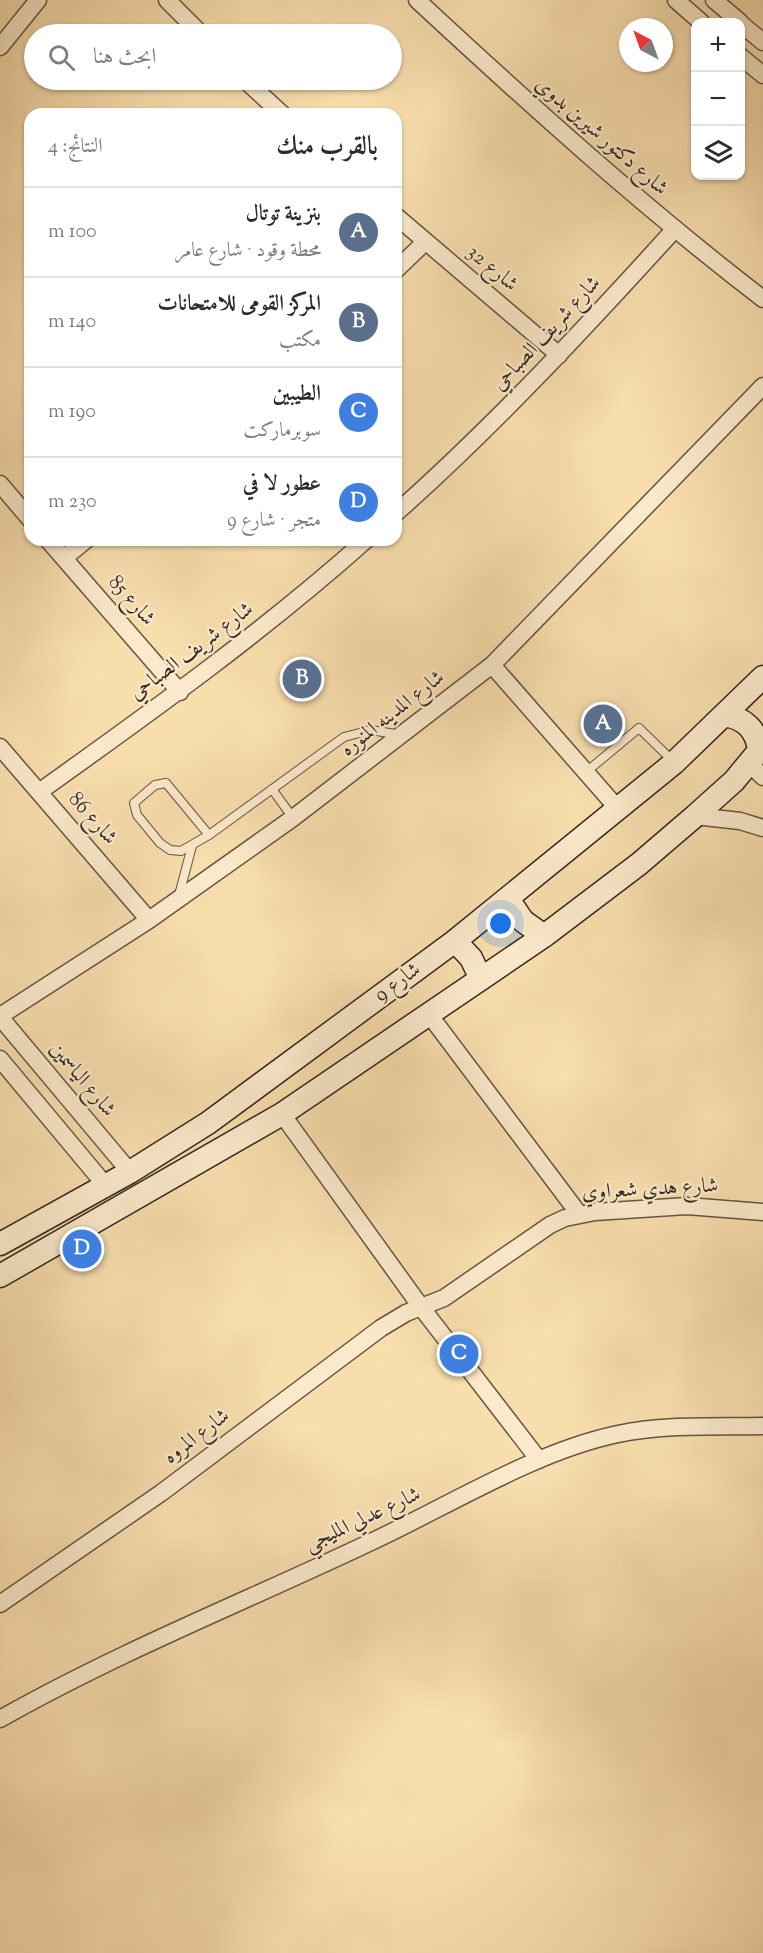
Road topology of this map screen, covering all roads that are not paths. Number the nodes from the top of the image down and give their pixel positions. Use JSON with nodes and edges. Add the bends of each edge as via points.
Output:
{"nodes":[{"id":1,"x":38,"y":0,"type":"edge"},
{"id":2,"x":167,"y":0,"type":"edge"},
{"id":3,"x":417,"y":0,"type":"edge"},
{"id":4,"x":676,"y":0,"type":"edge"},
{"id":5,"x":714,"y":0,"type":"edge"},
{"id":6,"x":696,"y":18,"type":"edge"},
{"id":7,"x":735,"y":18,"type":"edge"},
{"id":8,"x":191,"y":24,"type":"edge"},
{"id":9,"x":745,"y":26,"type":"edge"},
{"id":10,"x":763,"y":42,"type":"edge"},
{"id":11,"x":0,"y":46,"type":"edge"},
{"id":12,"x":745,"y":59,"type":"edge"},
{"id":13,"x":763,"y":75,"type":"edge"},
{"id":14,"x":256,"y":90,"type":"edge"},
{"id":15,"x":275,"y":108,"type":"edge"},
{"id":16,"x":402,"y":221,"type":"edge"},
{"id":17,"x":674,"y":230,"type":"junction"},
{"id":18,"x":425,"y":242,"type":"junction"},
{"id":19,"x":402,"y":264,"type":"edge"},
{"id":20,"x":763,"y":299,"type":"edge"},
{"id":21,"x":559,"y":356,"type":"junction"},
{"id":22,"x":763,"y":386,"type":"edge"},
{"id":23,"x":0,"y":484,"type":"edge"},
{"id":24,"x":402,"y":507,"type":"edge"},
{"id":25,"x":24,"y":512,"type":"edge"},
{"id":26,"x":53,"y":546,"type":"edge"},
{"id":27,"x":79,"y":546,"type":"edge"},
{"id":28,"x":359,"y":546,"type":"edge"},
{"id":29,"x":64,"y":558,"type":"junction"},
{"id":30,"x":492,"y":665,"type":"junction"},
{"id":31,"x":763,"y":677,"type":"edge"},
{"id":32,"x":180,"y":692,"type":"junction"},
{"id":33,"x":724,"y":715,"type":"junction"},
{"id":34,"x":404,"y":736,"type":"junction"},
{"id":35,"x":0,"y":747,"type":"edge"},
{"id":36,"x":759,"y":759,"type":"edge"},
{"id":37,"x":674,"y":763,"type":"junction"},
{"id":38,"x":586,"y":772,"type":"junction"},
{"id":39,"x":272,"y":789,"type":"junction"},
{"id":40,"x":39,"y":792,"type":"junction"},
{"id":41,"x":619,"y":810,"type":"junction"},
{"id":42,"x":695,"y":816,"type":"junction"},
{"id":43,"x":293,"y":818,"type":"junction"},
{"id":44,"x":763,"y":828,"type":"edge"},
{"id":45,"x":209,"y":835,"type":"junction"},
{"id":46,"x":192,"y":846,"type":"junction"},
{"id":47,"x":508,"y":899,"type":"junction"},
{"id":48,"x":178,"y":900,"type":"junction"},
{"id":49,"x":149,"y":920,"type":"junction"},
{"id":50,"x":544,"y":936,"type":"junction"},
{"id":51,"x":455,"y":941,"type":"junction"},
{"id":52,"x":481,"y":979,"type":"junction"},
{"id":53,"x":428,"y":1013,"type":"junction"},
{"id":54,"x":0,"y":1016,"type":"edge"},
{"id":55,"x":0,"y":1059,"type":"edge"},
{"id":56,"x":282,"y":1114,"type":"junction"},
{"id":57,"x":130,"y":1172,"type":"junction"},
{"id":58,"x":105,"y":1186,"type":"junction"},
{"id":59,"x":763,"y":1212,"type":"edge"},
{"id":60,"x":579,"y":1214,"type":"junction"},
{"id":61,"x":0,"y":1244,"type":"edge"},
{"id":62,"x":0,"y":1276,"type":"edge"},
{"id":63,"x":421,"y":1307,"type":"junction"},
{"id":64,"x":763,"y":1426,"type":"edge"},
{"id":65,"x":539,"y":1460,"type":"junction"},
{"id":66,"x":0,"y":1604,"type":"edge"},
{"id":67,"x":0,"y":1719,"type":"edge"}],
"edges":[{"from":1,"to":11,"type":"street"},
{"from":2,"to":8,"type":"street"},
{"from":3,"to":17,"type":"street","name":"شارع دكتور شيرين بدوي"},
{"from":4,"to":6,"type":"street"},
{"from":5,"to":7,"type":"street"},
{"from":9,"to":10,"type":"street"},
{"from":12,"to":13,"type":"street"},
{"from":14,"to":15,"type":"street"},
{"from":16,"to":18,"type":"street","name":"شارع 32"},
{"from":17,"to":20,"type":"street","name":"شارع دكتور شيرين بدوي"},
{"from":17,"to":21,"type":"street","name":"شارع شريف الصباحي"},
{"from":18,"to":19,"type":"street"},
{"from":18,"to":21,"type":"street","name":"شارع 32"},
{"from":21,"to":24,"type":"street","name":"شارع شريف الصباحي"},
{"from":22,"to":30,"type":"street","name":"شارع المدينه المنوره"},
{"from":23,"to":25,"type":"street"},
{"from":26,"to":29,"type":"street","name":"شارع 85"},
{"from":27,"to":29,"type":"street"},
{"from":28,"to":32,"type":"street","name":"شارع شريف الصباحي"},
{"from":29,"to":32,"type":"street","name":"شارع 85"},
{"from":30,"to":34,"type":"street","name":"شارع المدينه المنوره"},
{"from":30,"to":38,"type":"street"},
{"from":31,"to":33,"type":"main road","name":"شارع 9"},
{"from":32,"to":40,"type":"street","name":"شارع شريف الصباحي"},
{"from":33,"to":36,"type":"main road","via":[[746,723],[756,735]]},
{"from":33,"to":37,"type":"main road","name":"شارع 9"},
{"from":34,"to":39,"type":"lane","via":[[370,730],[344,736]]},
{"from":34,"to":43,"type":"street","name":"شارع المدينه المنوره"},
{"from":35,"to":40,"type":"street","name":"شارع 86"},
{"from":36,"to":42,"type":"main road","name":"شارع 9"},
{"from":37,"to":38,"type":"lane","via":[[639,728]]},
{"from":37,"to":41,"type":"main road","name":"شارع 9"},
{"from":38,"to":41,"type":"street"},
{"from":39,"to":43,"type":"lane"},
{"from":39,"to":45,"type":"lane"},
{"from":40,"to":49,"type":"street","name":"شارع 86"},
{"from":41,"to":47,"type":"main road","name":"شارع 9"},
{"from":42,"to":44,"type":"street"},
{"from":42,"to":50,"type":"main road","name":"شارع 9"},
{"from":43,"to":48,"type":"street","name":"شارع المدينه المنوره"},
{"from":45,"to":46,"type":"lane"},
{"from":45,"to":46,"type":"lane","via":[[166,783],[160,782],[138,798],[134,810],[160,843],[170,850]]},
{"from":46,"to":48,"type":"lane"},
{"from":47,"to":50,"type":"main road","via":[[523,921]]},
{"from":47,"to":51,"type":"main road","name":"شارع 9"},
{"from":48,"to":49,"type":"street","name":"شارع المدينه المنوره"},
{"from":49,"to":54,"type":"street","name":"شارع المدينه المنوره"},
{"from":50,"to":52,"type":"main road","name":"شارع 9"},
{"from":51,"to":52,"type":"main road","via":[[471,958]]},
{"from":51,"to":57,"type":"main road","name":"شارع 9","via":[[208,1123]]},
{"from":52,"to":53,"type":"main road","name":"شارع 9"},
{"from":53,"to":56,"type":"main road","name":"شارع 9"},
{"from":53,"to":60,"type":"street"},
{"from":54,"to":57,"type":"street","name":"شارع الياسمين"},
{"from":55,"to":58,"type":"street"},
{"from":56,"to":62,"type":"main road","name":"شارع 9"},
{"from":56,"to":63,"type":"street"},
{"from":57,"to":58,"type":"main road","name":"شارع 9"},
{"from":58,"to":61,"type":"main road","name":"شارع 9"},
{"from":59,"to":60,"type":"street","name":"شارع هدي شعراوي","via":[[687,1206]]},
{"from":60,"to":63,"type":"street","name":"شارع هدي شعراوي","via":[[550,1225],[444,1299]]},
{"from":63,"to":65,"type":"street"},
{"from":63,"to":66,"type":"street","name":"شارع المروه","via":[[394,1319],[161,1493]]},
{"from":64,"to":65,"type":"street","name":"شارع عدلي المليجي","via":[[654,1429],[618,1434]]},
{"from":65,"to":67,"type":"street","name":"شارع عدلي المليجي","via":[[373,1542],[78,1677]]}]}
